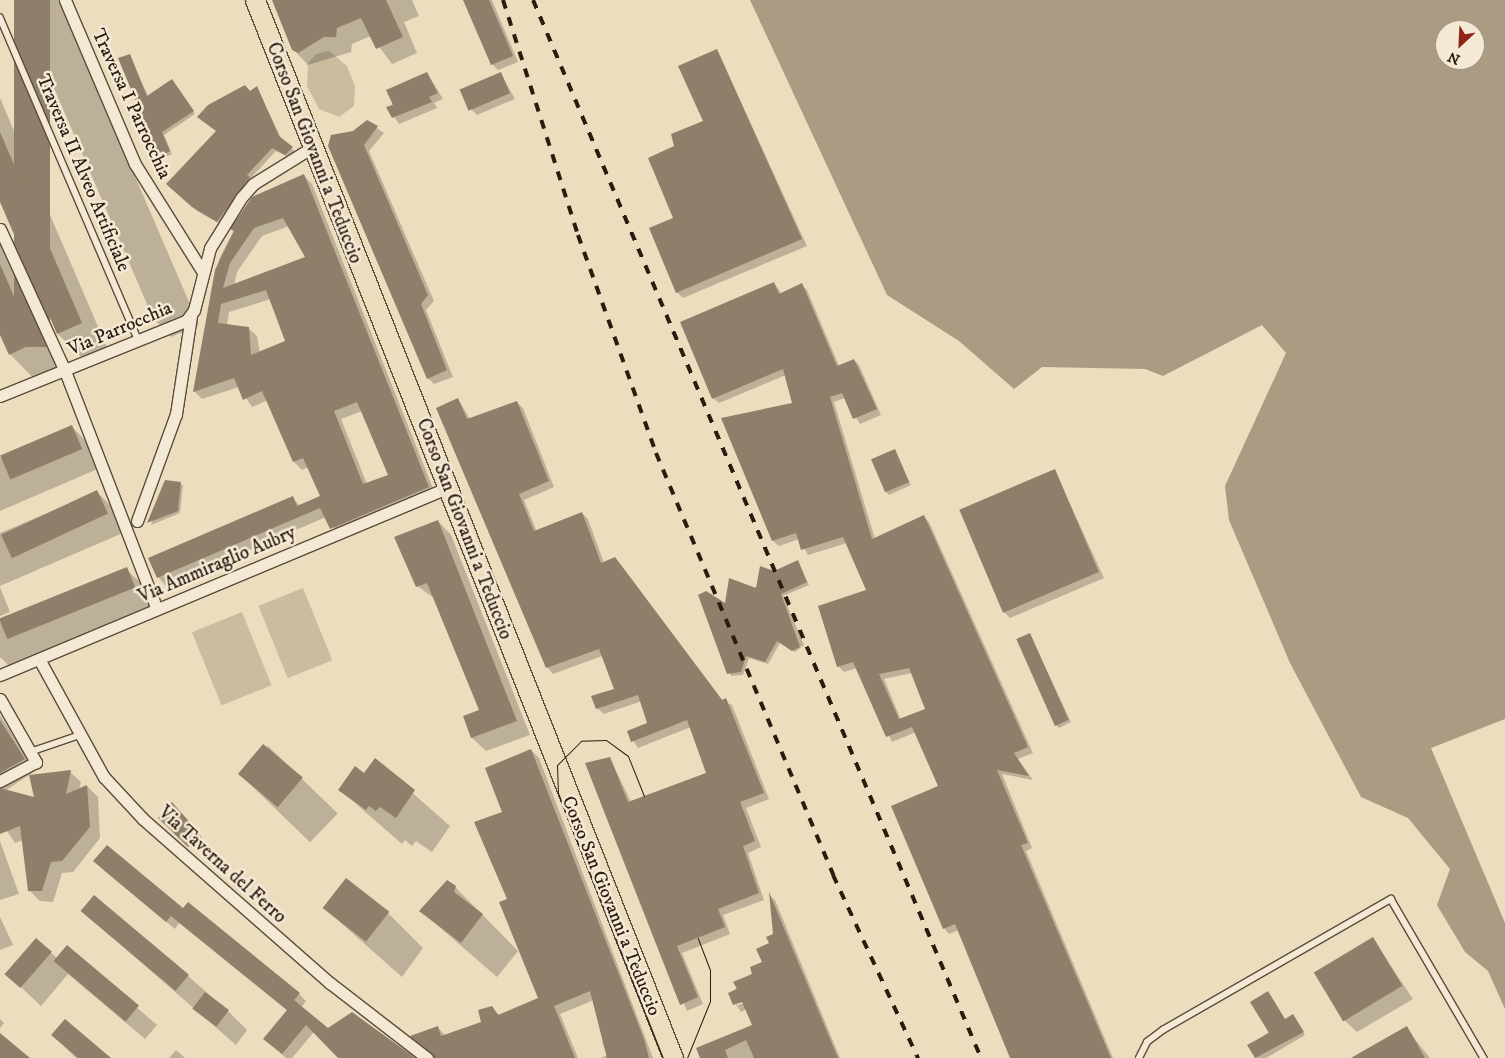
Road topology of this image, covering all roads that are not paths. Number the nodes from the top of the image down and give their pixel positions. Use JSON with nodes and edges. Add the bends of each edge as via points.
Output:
{"nodes":[{"id":1,"x":65,"y":0,"type":"edge"},
{"id":2,"x":255,"y":0,"type":"edge"},
{"id":3,"x":0,"y":17,"type":"edge"},
{"id":4,"x":311,"y":148,"type":"junction"},
{"id":5,"x":0,"y":229,"type":"edge"},
{"id":6,"x":202,"y":271,"type":"junction"},
{"id":7,"x":191,"y":316,"type":"junction"},
{"id":8,"x":139,"y":341,"type":"junction"},
{"id":9,"x":65,"y":371,"type":"junction"},
{"id":10,"x":2,"y":392,"type":"edge"},
{"id":11,"x":449,"y":487,"type":"junction"},
{"id":12,"x":137,"y":521,"type":"dead end"},
{"id":13,"x":157,"y":609,"type":"junction"},
{"id":14,"x":39,"y":659,"type":"junction"},
{"id":15,"x":0,"y":675,"type":"edge"},
{"id":16,"x":0,"y":699,"type":"edge"},
{"id":17,"x":80,"y":735,"type":"junction"},
{"id":18,"x":30,"y":752,"type":"junction"},
{"id":19,"x":0,"y":781,"type":"edge"},
{"id":20,"x":427,"y":1058,"type":"edge"},
{"id":21,"x":673,"y":1058,"type":"edge"},
{"id":22,"x":1138,"y":1058,"type":"edge"},
{"id":23,"x":1484,"y":1058,"type":"edge"}],
"edges":[{"from":1,"to":6,"type":"street","name":"Traversa I Parrocchia","via":[[135,164]]},
{"from":2,"to":4,"type":"main road","name":"Corso San Giovanni a Teduccio"},
{"from":3,"to":8,"type":"lane","name":"Traversa II Alveo Artificiale"},
{"from":4,"to":6,"type":"street","name":"Via Parrocchia","via":[[253,184],[210,248]]},
{"from":4,"to":11,"type":"main road","name":"Corso San Giovanni a Teduccio"},
{"from":5,"to":9,"type":"street"},
{"from":6,"to":7,"type":"street","name":"Via Parrocchia"},
{"from":7,"to":8,"type":"street","name":"Via Parrocchia"},
{"from":7,"to":12,"type":"street","via":[[176,414]]},
{"from":8,"to":9,"type":"street","name":"Via Parrocchia"},
{"from":9,"to":10,"type":"street","name":"Via Parrocchia"},
{"from":9,"to":13,"type":"street"},
{"from":11,"to":13,"type":"street","name":"Via Ammiraglio Aubry"},
{"from":11,"to":21,"type":"main road","name":"Corso San Giovanni a Teduccio"},
{"from":13,"to":14,"type":"street","name":"Via Ammiraglio Aubry"},
{"from":14,"to":15,"type":"street","name":"Via Ammiraglio Aubry"},
{"from":14,"to":17,"type":"street","name":"Via Taverna del Ferro"},
{"from":16,"to":18,"type":"street"},
{"from":17,"to":18,"type":"lane"},
{"from":17,"to":20,"type":"street","name":"Via Taverna del Ferro","via":[[104,777],[174,848],[330,983]]},
{"from":18,"to":19,"type":"street","via":[[36,762]]},
{"from":22,"to":23,"type":"lane","via":[[1148,1042],[1162,1030],[1391,899]]}]}
